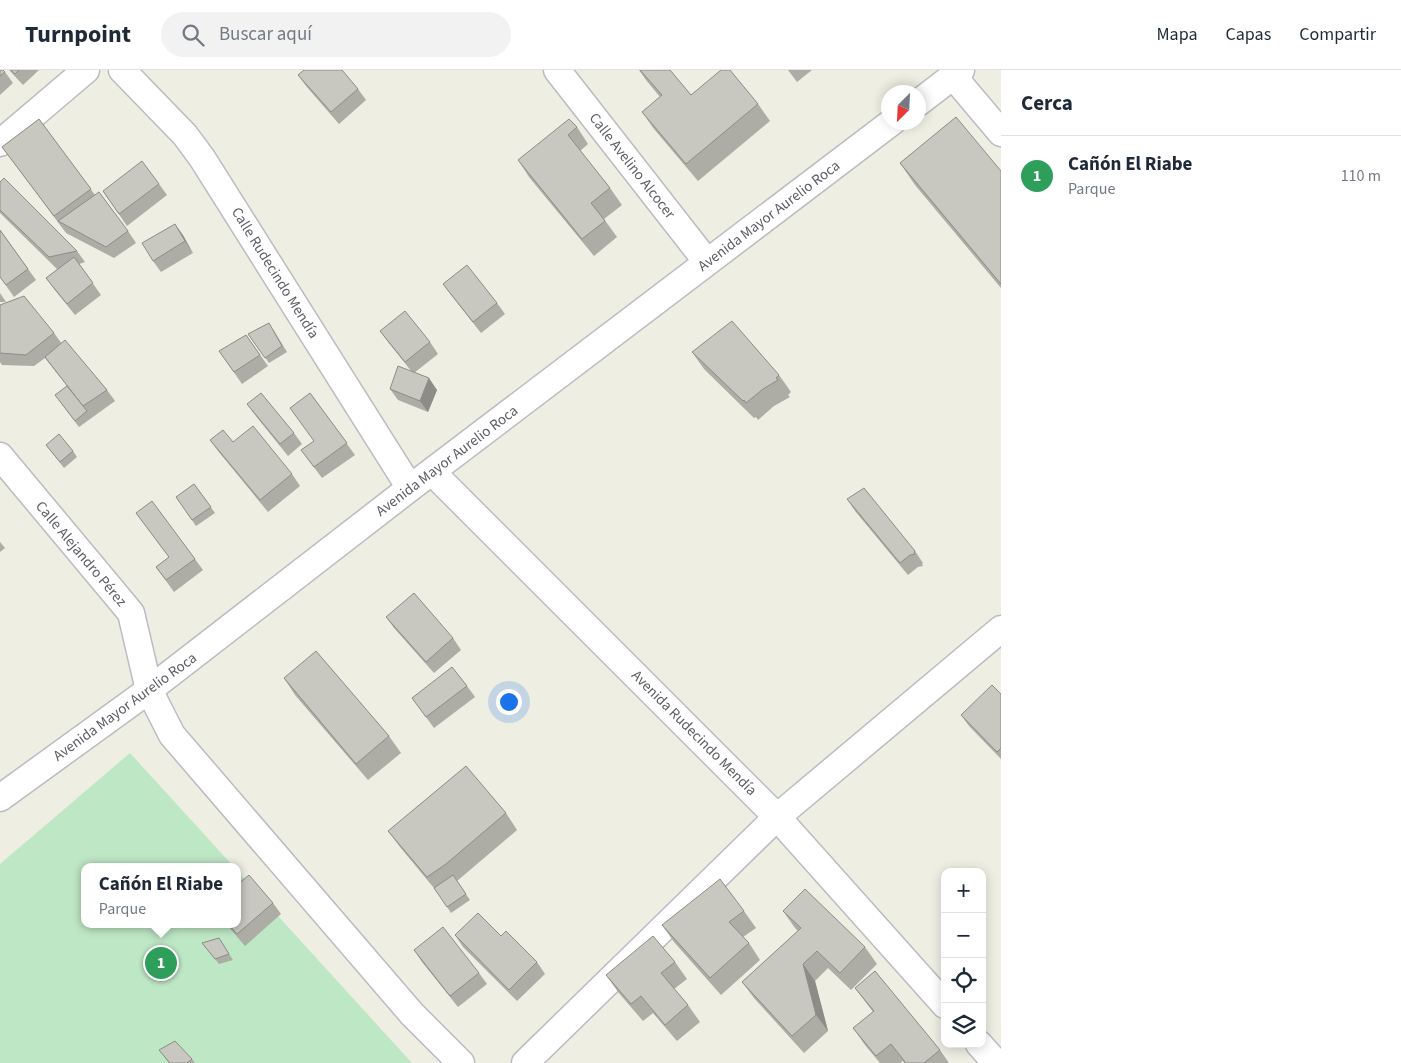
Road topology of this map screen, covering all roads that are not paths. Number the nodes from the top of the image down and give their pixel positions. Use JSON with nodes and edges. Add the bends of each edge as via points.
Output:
{"nodes":[{"id":1,"x":86,"y":70,"type":"edge"},
{"id":2,"x":122,"y":70,"type":"edge"},
{"id":3,"x":557,"y":70,"type":"edge"},
{"id":4,"x":958,"y":73,"type":"edge"},
{"id":5,"x":926,"y":97,"type":"edge"},
{"id":6,"x":881,"y":130,"type":"edge"},
{"id":7,"x":1001,"y":133,"type":"edge"},
{"id":8,"x":0,"y":143,"type":"edge"},
{"id":9,"x":707,"y":262,"type":"junction"},
{"id":10,"x":0,"y":456,"type":"edge"},
{"id":11,"x":432,"y":472,"type":"junction"},
{"id":12,"x":410,"y":488,"type":"junction"},
{"id":13,"x":1001,"y":630,"type":"edge"},
{"id":14,"x":149,"y":690,"type":"junction"},
{"id":15,"x":0,"y":798,"type":"edge"},
{"id":16,"x":778,"y":817,"type":"junction"},
{"id":17,"x":942,"y":1003,"type":"edge"},
{"id":18,"x":983,"y":1048,"type":"edge"},
{"id":19,"x":461,"y":1063,"type":"edge"},
{"id":20,"x":525,"y":1063,"type":"edge"},
{"id":21,"x":996,"y":1063,"type":"edge"}],
"edges":[{"from":1,"to":8,"type":"street"},
{"from":2,"to":12,"type":"street","name":"Calle Rudecindo Mendía","via":[[185,135],[202,158]]},
{"from":3,"to":9,"type":"street","name":"Calle Avelino Alcocer"},
{"from":4,"to":5,"type":"street"},
{"from":4,"to":7,"type":"street"},
{"from":6,"to":9,"type":"street","name":"Avenida Mayor Aurelio Roca"},
{"from":9,"to":11,"type":"street","name":"Avenida Mayor Aurelio Roca"},
{"from":10,"to":14,"type":"street","name":"Calle Alejandro Pérez","via":[[130,613]]},
{"from":11,"to":12,"type":"street","name":"Avenida Mayor Aurelio Roca"},
{"from":11,"to":16,"type":"street","name":"Avenida Rudecindo Mendía"},
{"from":12,"to":14,"type":"street","name":"Avenida Mayor Aurelio Roca"},
{"from":13,"to":16,"type":"street"},
{"from":14,"to":15,"type":"street","name":"Avenida Mayor Aurelio Roca"},
{"from":14,"to":19,"type":"street","name":"Calle Alejandro Pérez","via":[[172,735],[412,1014]]},
{"from":16,"to":17,"type":"street","name":"Avenida Rudecindo Mendía"},
{"from":16,"to":20,"type":"street"},
{"from":18,"to":21,"type":"street"}]}
